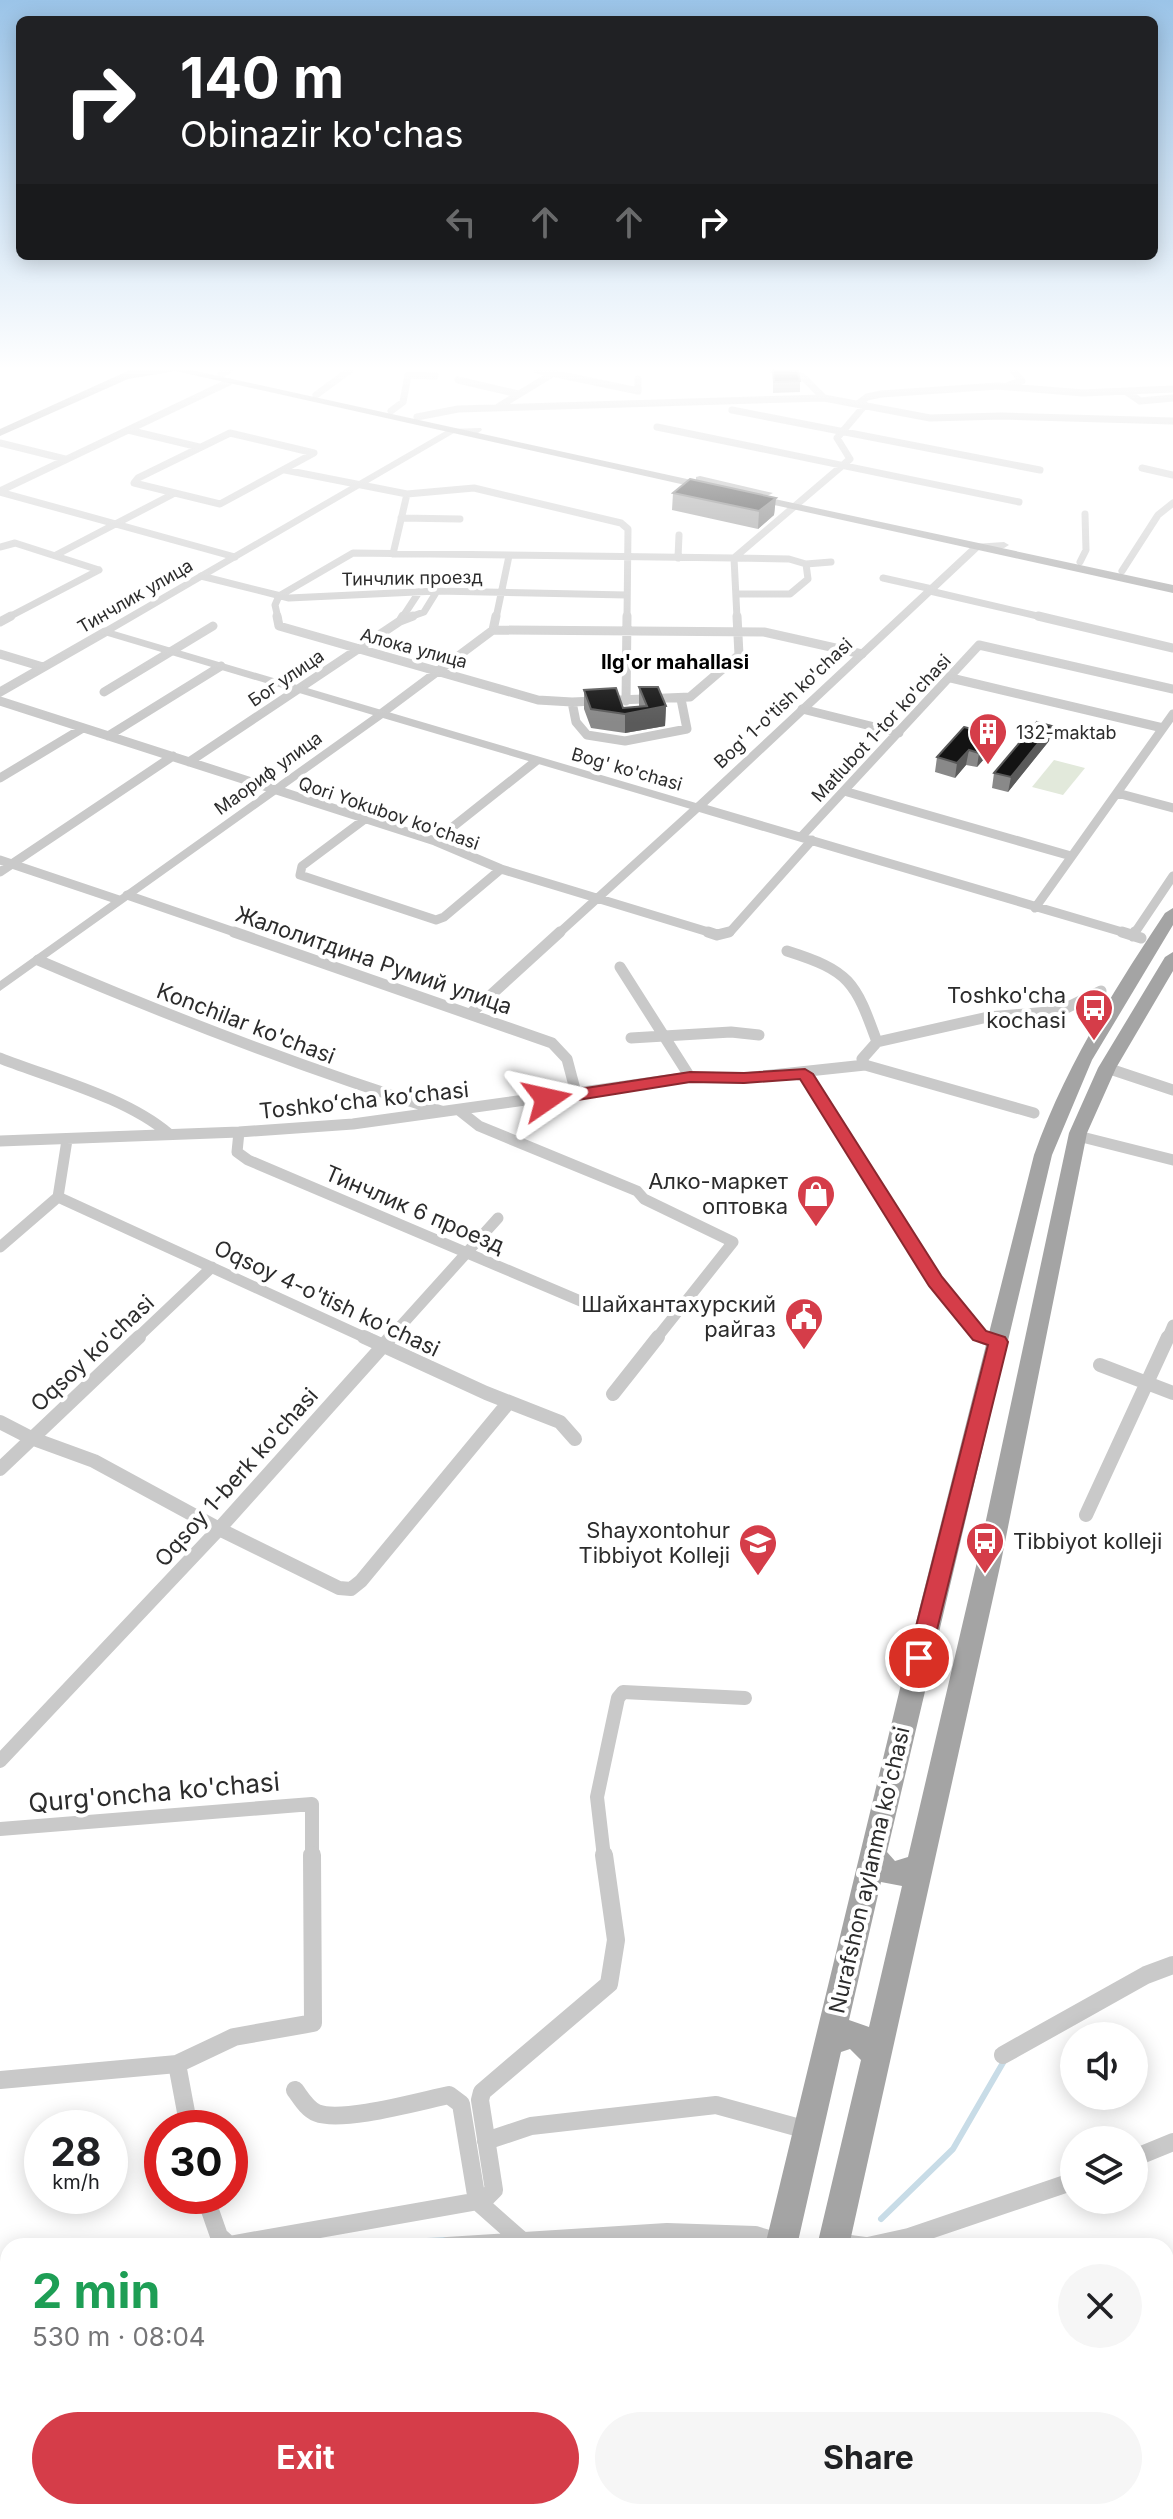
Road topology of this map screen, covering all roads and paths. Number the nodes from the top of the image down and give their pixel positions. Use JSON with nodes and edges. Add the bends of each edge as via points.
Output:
{"nodes":[{"id":1,"x":154,"y":488,"type":"edge"},
{"id":2,"x":253,"y":488,"type":"edge"},
{"id":3,"x":354,"y":488,"type":"edge"},
{"id":4,"x":378,"y":488,"type":"edge"},
{"id":5,"x":726,"y":488,"type":"edge"},
{"id":6,"x":730,"y":488,"type":"edge"},
{"id":7,"x":815,"y":488,"type":"edge"},
{"id":8,"x":950,"y":488,"type":"edge"},
{"id":9,"x":0,"y":491,"type":"edge"},
{"id":10,"x":173,"y":494,"type":"junction"},
{"id":11,"x":407,"y":494,"type":"junction"},
{"id":12,"x":1019,"y":502,"type":"dead end"},
{"id":13,"x":797,"y":503,"type":"junction"},
{"id":14,"x":1173,"y":503,"type":"edge"},
{"id":15,"x":1085,"y":514,"type":"dead end"},
{"id":16,"x":401,"y":518,"type":"junction"},
{"id":17,"x":460,"y":519,"type":"dead end"},
{"id":18,"x":116,"y":523,"type":"junction"},
{"id":19,"x":679,"y":535,"type":"dead end"},
{"id":20,"x":965,"y":537,"type":"junction"},
{"id":21,"x":1004,"y":545,"type":"junction"},
{"id":22,"x":977,"y":546,"type":"junction"},
{"id":23,"x":0,"y":547,"type":"edge"},
{"id":24,"x":393,"y":554,"type":"junction"},
{"id":25,"x":56,"y":555,"type":"junction"},
{"id":26,"x":509,"y":556,"type":"junction"},
{"id":27,"x":1083,"y":556,"type":"junction"},
{"id":28,"x":235,"y":557,"type":"junction"},
{"id":29,"x":628,"y":557,"type":"junction"},
{"id":30,"x":678,"y":558,"type":"junction"},
{"id":31,"x":734,"y":558,"type":"junction"},
{"id":32,"x":831,"y":562,"type":"dead end"},
{"id":33,"x":806,"y":564,"type":"junction"},
{"id":34,"x":1122,"y":571,"type":"junction"},
{"id":35,"x":201,"y":576,"type":"junction"},
{"id":36,"x":881,"y":578,"type":"dead end"},
{"id":37,"x":1173,"y":582,"type":"edge"},
{"id":38,"x":1173,"y":589,"type":"edge"},
{"id":39,"x":931,"y":590,"type":"junction"},
{"id":40,"x":437,"y":591,"type":"junction"},
{"id":41,"x":419,"y":592,"type":"junction"},
{"id":42,"x":500,"y":593,"type":"junction"},
{"id":43,"x":736,"y":594,"type":"junction"},
{"id":44,"x":626,"y":595,"type":"junction"},
{"id":45,"x":279,"y":596,"type":"junction"},
{"id":46,"x":400,"y":621,"type":"junction"},
{"id":47,"x":0,"y":622,"type":"edge"},
{"id":48,"x":213,"y":626,"type":"dead end"},
{"id":49,"x":493,"y":630,"type":"junction"},
{"id":50,"x":626,"y":631,"type":"junction"},
{"id":51,"x":105,"y":632,"type":"junction"},
{"id":52,"x":738,"y":632,"type":"junction"},
{"id":53,"x":1173,"y":648,"type":"edge"},
{"id":54,"x":357,"y":650,"type":"junction"},
{"id":55,"x":169,"y":651,"type":"junction"},
{"id":56,"x":0,"y":654,"type":"edge"},
{"id":57,"x":862,"y":654,"type":"junction"},
{"id":58,"x":221,"y":666,"type":"junction"},
{"id":59,"x":43,"y":667,"type":"junction"},
{"id":60,"x":442,"y":671,"type":"junction"},
{"id":61,"x":951,"y":678,"type":"junction"},
{"id":62,"x":299,"y":689,"type":"junction"},
{"id":63,"x":1173,"y":689,"type":"edge"},
{"id":64,"x":0,"y":692,"type":"edge"},
{"id":65,"x":104,"y":692,"type":"dead end"},
{"id":66,"x":681,"y":699,"type":"junction"},
{"id":67,"x":0,"y":701,"type":"edge"},
{"id":68,"x":626,"y":701,"type":"junction"},
{"id":69,"x":572,"y":702,"type":"junction"},
{"id":70,"x":802,"y":709,"type":"junction"},
{"id":71,"x":382,"y":713,"type":"junction"},
{"id":72,"x":1173,"y":714,"type":"edge"},
{"id":73,"x":83,"y":728,"type":"junction"},
{"id":74,"x":1163,"y":728,"type":"junction"},
{"id":75,"x":899,"y":733,"type":"junction"},
{"id":76,"x":108,"y":736,"type":"junction"},
{"id":77,"x":173,"y":756,"type":"junction"},
{"id":78,"x":536,"y":761,"type":"junction"},
{"id":79,"x":189,"y":762,"type":"junction"},
{"id":80,"x":0,"y":778,"type":"edge"},
{"id":81,"x":275,"y":791,"type":"junction"},
{"id":82,"x":844,"y":791,"type":"junction"},
{"id":83,"x":1117,"y":793,"type":"junction"},
{"id":84,"x":698,"y":807,"type":"junction"},
{"id":85,"x":1173,"y":808,"type":"edge"},
{"id":86,"x":365,"y":819,"type":"junction"},
{"id":87,"x":807,"y":838,"type":"junction"},
{"id":88,"x":435,"y":841,"type":"junction"},
{"id":89,"x":1071,"y":856,"type":"junction"},
{"id":90,"x":0,"y":860,"type":"edge"},
{"id":91,"x":12,"y":864,"type":"junction"},
{"id":92,"x":501,"y":869,"type":"junction"},
{"id":93,"x":0,"y":872,"type":"edge"},
{"id":94,"x":1173,"y":876,"type":"edge"},
{"id":95,"x":123,"y":898,"type":"junction"},
{"id":96,"x":601,"y":898,"type":"junction"},
{"id":97,"x":1035,"y":908,"type":"junction"},
{"id":98,"x":1173,"y":913,"type":"edge"},
{"id":99,"x":724,"y":934,"type":"joint"},
{"id":100,"x":787,"y":951,"type":"dead end"},
{"id":101,"x":1173,"y":957,"type":"edge"},
{"id":102,"x":38,"y":960,"type":"junction"},
{"id":103,"x":620,"y":967,"type":"dead end"},
{"id":104,"x":0,"y":987,"type":"edge"},
{"id":105,"x":1101,"y":991,"type":"dead end"},
{"id":106,"x":470,"y":1014,"type":"junction"},
{"id":107,"x":759,"y":1035,"type":"dead end"},
{"id":108,"x":662,"y":1036,"type":"junction"},
{"id":109,"x":631,"y":1038,"type":"dead end"},
{"id":110,"x":877,"y":1042,"type":"junction"},
{"id":111,"x":0,"y":1058,"type":"edge"},
{"id":112,"x":865,"y":1065,"type":"junction"},
{"id":113,"x":1107,"y":1068,"type":"junction"},
{"id":114,"x":805,"y":1074,"type":"junction"},
{"id":115,"x":690,"y":1077,"type":"junction"},
{"id":116,"x":1173,"y":1090,"type":"edge"},
{"id":117,"x":576,"y":1093,"type":"junction"},
{"id":118,"x":460,"y":1111,"type":"junction"},
{"id":119,"x":444,"y":1112,"type":"junction"},
{"id":120,"x":1034,"y":1113,"type":"dead end"},
{"id":121,"x":239,"y":1132,"type":"junction"},
{"id":122,"x":169,"y":1134,"type":"junction"},
{"id":123,"x":1078,"y":1136,"type":"junction"},
{"id":124,"x":67,"y":1140,"type":"junction"},
{"id":125,"x":0,"y":1141,"type":"edge"},
{"id":126,"x":1173,"y":1160,"type":"edge"},
{"id":127,"x":58,"y":1197,"type":"junction"},
{"id":128,"x":498,"y":1218,"type":"dead end"},
{"id":129,"x":0,"y":1247,"type":"edge"},
{"id":130,"x":468,"y":1252,"type":"junction"},
{"id":131,"x":212,"y":1267,"type":"junction"},
{"id":132,"x":597,"y":1308,"type":"dead end"},
{"id":133,"x":1173,"y":1325,"type":"edge"},
{"id":134,"x":998,"y":1342,"type":"junction"},
{"id":135,"x":385,"y":1347,"type":"junction"},
{"id":136,"x":1100,"y":1365,"type":"dead end"},
{"id":137,"x":1146,"y":1382,"type":"junction"},
{"id":138,"x":1173,"y":1393,"type":"edge"},
{"id":139,"x":613,"y":1394,"type":"dead end"},
{"id":140,"x":509,"y":1402,"type":"junction"},
{"id":141,"x":0,"y":1422,"type":"edge"},
{"id":142,"x":31,"y":1438,"type":"junction"},
{"id":143,"x":575,"y":1439,"type":"dead end"},
{"id":144,"x":0,"y":1469,"type":"edge"},
{"id":145,"x":1086,"y":1515,"type":"dead end"},
{"id":146,"x":219,"y":1529,"type":"junction"},
{"id":147,"x":745,"y":1698,"type":"dead end"},
{"id":148,"x":0,"y":1761,"type":"edge"},
{"id":149,"x":0,"y":1829,"type":"edge"},
{"id":150,"x":874,"y":1852,"type":"junction"},
{"id":151,"x":917,"y":1866,"type":"junction"},
{"id":152,"x":1173,"y":1965,"type":"edge"},
{"id":153,"x":829,"y":2043,"type":"junction"},
{"id":154,"x":1003,"y":2055,"type":"dead end"},
{"id":155,"x":875,"y":2057,"type":"junction"},
{"id":156,"x":177,"y":2064,"type":"junction"},
{"id":157,"x":0,"y":2080,"type":"edge"},
{"id":158,"x":295,"y":2090,"type":"dead end"},
{"id":159,"x":186,"y":2110,"type":"edge"},
{"id":160,"x":808,"y":2131,"type":"junction"},
{"id":161,"x":486,"y":2141,"type":"junction"},
{"id":162,"x":1173,"y":2142,"type":"edge"},
{"id":163,"x":1148,"y":2152,"type":"edge"},
{"id":164,"x":1060,"y":2186,"type":"edge"},
{"id":165,"x":482,"y":2206,"type":"junction"},
{"id":166,"x":211,"y":2214,"type":"edge"},
{"id":167,"x":221,"y":2238,"type":"edge"},
{"id":168,"x":317,"y":2238,"type":"edge"},
{"id":169,"x":517,"y":2238,"type":"joint"},
{"id":170,"x":763,"y":2238,"type":"edge"},
{"id":171,"x":784,"y":2238,"type":"edge"},
{"id":172,"x":834,"y":2238,"type":"edge"},
{"id":173,"x":904,"y":2238,"type":"edge"}],
"edges":[{"from":1,"to":10,"type":"street"},
{"from":2,"to":10,"type":"street","via":[[223,504]]},
{"from":3,"to":28,"type":"street","name":"Тинчлик улица"},
{"from":4,"to":11,"type":"street"},
{"from":5,"to":13,"type":"main road"},
{"from":6,"to":13,"type":"main road"},
{"from":7,"to":13,"type":"street"},
{"from":8,"to":12,"type":"street"},
{"from":9,"to":18,"type":"street"},
{"from":10,"to":18,"type":"street"},
{"from":11,"to":16,"type":"street"},
{"from":11,"to":29,"type":"street","via":[[474,488],[615,520],[628,529]]},
{"from":13,"to":20,"type":"main road"},
{"from":13,"to":22,"type":"main road"},
{"from":13,"to":31,"type":"street"},
{"from":14,"to":34,"type":"street","via":[[1158,515]]},
{"from":15,"to":27,"type":"street"},
{"from":16,"to":17,"type":"street"},
{"from":16,"to":24,"type":"street"},
{"from":18,"to":25,"type":"street"},
{"from":18,"to":28,"type":"street"},
{"from":19,"to":30,"type":"street"},
{"from":20,"to":21,"type":"main road"},
{"from":20,"to":22,"type":"street"},
{"from":21,"to":22,"type":"street"},
{"from":21,"to":27,"type":"main road"},
{"from":22,"to":38,"type":"main road"},
{"from":22,"to":39,"type":"street","name":"Bog' 1-o'tish ko'chasi"},
{"from":23,"to":25,"type":"street","via":[[15,543]]},
{"from":24,"to":26,"type":"street"},
{"from":24,"to":45,"type":"street","via":[[350,554]]},
{"from":25,"to":47,"type":"street","via":[[99,570]]},
{"from":26,"to":29,"type":"street"},
{"from":26,"to":42,"type":"street"},
{"from":27,"to":34,"type":"main road"},
{"from":28,"to":35,"type":"street","name":"Тинчлик улица"},
{"from":29,"to":30,"type":"street"},
{"from":29,"to":44,"type":"street"},
{"from":30,"to":31,"type":"street"},
{"from":31,"to":33,"type":"street"},
{"from":31,"to":43,"type":"street"},
{"from":32,"to":33,"type":"street"},
{"from":33,"to":43,"type":"street","via":[[808,579],[790,594]]},
{"from":34,"to":37,"type":"main road"},
{"from":35,"to":45,"type":"street","name":"Тинчлик проезд"},
{"from":35,"to":51,"type":"street","name":"Тинчлик улица"},
{"from":36,"to":39,"type":"street"},
{"from":39,"to":53,"type":"street"},
{"from":39,"to":57,"type":"street","name":"Bog' 1-o'tish ko'chasi"},
{"from":40,"to":41,"type":"street","name":"Тинчлик проезд"},
{"from":40,"to":42,"type":"street","name":"Тинчлик проезд"},
{"from":40,"to":46,"type":"street","name":"Бог улица","via":[[424,612]]},
{"from":41,"to":45,"type":"street","name":"Тинчлик проезд"},
{"from":41,"to":46,"type":"street","name":"Бог улица"},
{"from":42,"to":44,"type":"street","name":"Тинчлик проезд"},
{"from":42,"to":49,"type":"street"},
{"from":43,"to":52,"type":"street"},
{"from":44,"to":50,"type":"street"},
{"from":45,"to":54,"type":"street","name":"Алока улица","via":[[279,626]]},
{"from":46,"to":54,"type":"street","name":"Бог улица"},
{"from":48,"to":55,"type":"street"},
{"from":49,"to":50,"type":"street"},
{"from":49,"to":60,"type":"street","name":"Маориф улица"},
{"from":50,"to":52,"type":"street"},
{"from":50,"to":68,"type":"street"},
{"from":51,"to":55,"type":"street","name":"Bog' ko'chasi"},
{"from":51,"to":59,"type":"street","name":"Тинчлик улица"},
{"from":52,"to":57,"type":"street","via":[[779,634]]},
{"from":52,"to":66,"type":"street","via":[[739,655]]},
{"from":54,"to":60,"type":"street","name":"Алока улица"},
{"from":54,"to":62,"type":"street","name":"Бог улица"},
{"from":55,"to":58,"type":"street","name":"Bog' ko'chasi"},
{"from":55,"to":65,"type":"street"},
{"from":56,"to":59,"type":"street"},
{"from":57,"to":70,"type":"street","name":"Bog' 1-o'tish ko'chasi"},
{"from":58,"to":62,"type":"street","name":"Bog' ko'chasi"},
{"from":58,"to":76,"type":"street"},
{"from":59,"to":64,"type":"street","name":"Тинчлик улица"},
{"from":60,"to":69,"type":"street","name":"Алока улица","via":[[538,700]]},
{"from":60,"to":71,"type":"street","name":"Маориф улица"},
{"from":61,"to":63,"type":"street","name":"Matlubot 1-tor ko'chasi","via":[[985,644]]},
{"from":61,"to":74,"type":"street"},
{"from":61,"to":75,"type":"street","name":"Matlubot 1-tor ko'chasi"},
{"from":62,"to":71,"type":"street","name":"Bog' ko'chasi"},
{"from":62,"to":79,"type":"street","name":"Бог улица"},
{"from":66,"to":68,"type":"street","name":"Алока улица"},
{"from":66,"to":69,"type":"street","via":[[687,729],[625,741],[587,735],[576,722]]},
{"from":67,"to":73,"type":"street","name":"Qori Yokubov ko'chasi"},
{"from":68,"to":69,"type":"street","name":"Алока улица"},
{"from":70,"to":75,"type":"street"},
{"from":70,"to":84,"type":"street","name":"Bog' 1-o'tish ko'chasi"},
{"from":71,"to":78,"type":"street","name":"Bog' ko'chasi"},
{"from":71,"to":81,"type":"street","name":"Маориф улица"},
{"from":72,"to":74,"type":"street"},
{"from":73,"to":76,"type":"street","name":"Qori Yokubov ko'chasi"},
{"from":73,"to":80,"type":"street"},
{"from":74,"to":83,"type":"street"},
{"from":75,"to":82,"type":"street","name":"Matlubot 1-tor ko'chasi"},
{"from":76,"to":77,"type":"street","name":"Qori Yokubov ko'chasi"},
{"from":77,"to":79,"type":"street","name":"Qori Yokubov ko'chasi"},
{"from":77,"to":91,"type":"street"},
{"from":78,"to":84,"type":"street","name":"Bog' ko'chasi"},
{"from":78,"to":88,"type":"street"},
{"from":79,"to":81,"type":"street","name":"Qori Yokubov ko'chasi"},
{"from":81,"to":86,"type":"street","name":"Qori Yokubov ko'chasi"},
{"from":81,"to":95,"type":"street","name":"Маориф улица"},
{"from":82,"to":87,"type":"street","name":"Matlubot 1-tor ko'chasi"},
{"from":82,"to":89,"type":"street"},
{"from":83,"to":85,"type":"street"},
{"from":83,"to":89,"type":"street"},
{"from":84,"to":87,"type":"street","name":"Bog' ko'chasi"},
{"from":84,"to":96,"type":"street","name":"Bog' 1-o'tish ko'chasi"},
{"from":86,"to":88,"type":"street","name":"Qori Yokubov ko'chasi"},
{"from":86,"to":92,"type":"street","via":[[300,868],[300,875],[431,920],[444,917]]},
{"from":87,"to":97,"type":"street","name":"Bog' ko'chasi"},
{"from":87,"to":99,"type":"street","name":"Matlubot 1-tor ko'chasi"},
{"from":88,"to":92,"type":"street","name":"Qori Yokubov ko'chasi"},
{"from":89,"to":97,"type":"street"},
{"from":90,"to":91,"type":"street","name":"Жалолитдина Румий улица"},
{"from":91,"to":93,"type":"street"},
{"from":91,"to":95,"type":"street","name":"Жалолитдина Румий улица"},
{"from":92,"to":96,"type":"street","name":"Qori Yokubov ko'chasi"},
{"from":94,"to":97,"type":"street","name":"Bog' ko'chasi","via":[[1137,937]]},
{"from":95,"to":102,"type":"street","name":"Маориф улица"},
{"from":95,"to":106,"type":"street","name":"Жалолитдина Румий улица"},
{"from":96,"to":99,"type":"street","name":"Qori Yokubov ko'chasi"},
{"from":96,"to":106,"type":"street","name":"Bog' 1-o'tish ko'chasi"},
{"from":98,"to":134,"type":"main road","name":"Nurafshon aylanma ko'chasi","via":[[1105,1022],[1055,1119]]},
{"from":100,"to":110,"type":"street","via":[[832,965],[847,977]]},
{"from":101,"to":113,"type":"main road","name":"Nurafshon aylanma ko'chasi"},
{"from":102,"to":104,"type":"street","name":"Маориф улица"},
{"from":102,"to":119,"type":"street","name":"Konchilar ko'chasi","via":[[195,1027]]},
{"from":103,"to":108,"type":"street"},
{"from":105,"to":110,"type":"street","via":[[1060,1011],[988,1017]]},
{"from":106,"to":117,"type":"street","name":"Жалолитдина Румий улица","via":[[562,1050],[572,1067]]},
{"from":107,"to":108,"type":"street"},
{"from":108,"to":109,"type":"street"},
{"from":108,"to":115,"type":"street"},
{"from":110,"to":112,"type":"street","via":[[865,1052]]},
{"from":111,"to":122,"type":"street","via":[[138,1114]]},
{"from":112,"to":114,"type":"street","name":"Toshkoʻcha koʻchasi"},
{"from":112,"to":120,"type":"street","name":"Toshkoʻcha koʻchasi"},
{"from":113,"to":116,"type":"street"},
{"from":113,"to":123,"type":"main road","name":"Nurafshon aylanma ko'chasi"},
{"from":114,"to":115,"type":"street","name":"Toshkoʻcha koʻchasi"},
{"from":114,"to":134,"type":"street","via":[[935,1282],[980,1336]]},
{"from":115,"to":117,"type":"street","name":"Toshkoʻcha koʻchasi"},
{"from":117,"to":118,"type":"street","name":"Toshkoʻcha koʻchasi"},
{"from":118,"to":119,"type":"street","name":"Toshkoʻcha koʻchasi"},
{"from":118,"to":139,"type":"street","via":[[479,1126],[637,1191],[733,1242]]},
{"from":119,"to":121,"type":"street","name":"Toshkoʻcha koʻchasi"},
{"from":121,"to":122,"type":"street","name":"Toshkoʻcha koʻchasi"},
{"from":121,"to":130,"type":"street","name":"Тинчлик 6 проезд","via":[[237,1152],[248,1160]]},
{"from":122,"to":124,"type":"street","name":"Toshkoʻcha koʻchasi"},
{"from":123,"to":126,"type":"street"},
{"from":123,"to":151,"type":"main road","name":"Nurafshon aylanma ko'chasi","via":[[989,1562]]},
{"from":124,"to":125,"type":"street","name":"Toshkoʻcha koʻchasi"},
{"from":124,"to":127,"type":"street"},
{"from":127,"to":129,"type":"street"},
{"from":127,"to":131,"type":"street","name":"Oqsoy 4-o'tish ko'chasi"},
{"from":128,"to":130,"type":"street","name":"Oqsoy 1-berk ko'chasi"},
{"from":130,"to":132,"type":"street","name":"Тинчлик 6 проезд"},
{"from":130,"to":135,"type":"street","name":"Oqsoy 1-berk ko'chasi"},
{"from":131,"to":135,"type":"street","name":"Oqsoy 4-o'tish ko'chasi"},
{"from":131,"to":142,"type":"street","name":"Oqsoy ko'chasi"},
{"from":133,"to":137,"type":"street"},
{"from":134,"to":150,"type":"main road","name":"Nurafshon aylanma ko'chasi"},
{"from":135,"to":140,"type":"street","name":"Oqsoy 4-o'tish ko'chasi"},
{"from":135,"to":146,"type":"street","name":"Oqsoy 1-berk ko'chasi"},
{"from":136,"to":137,"type":"street"},
{"from":137,"to":138,"type":"street"},
{"from":137,"to":145,"type":"street"},
{"from":140,"to":143,"type":"street","name":"Oqsoy 4-o'tish ko'chasi","via":[[560,1422]]},
{"from":140,"to":146,"type":"street","via":[[351,1589],[339,1588]]},
{"from":141,"to":142,"type":"street"},
{"from":142,"to":144,"type":"street","name":"Oqsoy ko'chasi"},
{"from":142,"to":146,"type":"street","via":[[94,1461]]},
{"from":146,"to":148,"type":"street","name":"Oqsoy 1-berk ko'chasi"},
{"from":147,"to":161,"type":"street","via":[[631,1691],[618,1698],[596,1804],[614,1912],[615,1966],[609,1984],[482,2092]]},
{"from":149,"to":156,"type":"street","name":"Qurg'oncha ko'chasi","via":[[312,1804],[313,2023],[234,2037]]},
{"from":150,"to":151,"type":"main road","via":[[890,1873],[905,1874]]},
{"from":150,"to":153,"type":"main road","name":"Nurafshon aylanma ko'chasi"},
{"from":151,"to":155,"type":"main road","name":"Nurafshon aylanma ko'chasi"},
{"from":152,"to":154,"type":"street"},
{"from":153,"to":155,"type":"main road","via":[[856,2034]]},
{"from":153,"to":160,"type":"main road","name":"Nurafshon aylanma ko'chasi"},
{"from":155,"to":172,"type":"main road","name":"Nurafshon aylanma ko'chasi"},
{"from":156,"to":157,"type":"street"},
{"from":156,"to":159,"type":"street"},
{"from":158,"to":165,"type":"street","via":[[322,2115],[455,2097],[461,2104]]},
{"from":160,"to":161,"type":"street","via":[[716,2105],[531,2126]]},
{"from":160,"to":171,"type":"main road","name":"Nurafshon aylanma ko'chasi"},
{"from":161,"to":165,"type":"street","via":[[494,2190]]},
{"from":162,"to":163,"type":"street"},
{"from":164,"to":173,"type":"street"},
{"from":165,"to":168,"type":"street"},
{"from":165,"to":169,"type":"street"},
{"from":166,"to":167,"type":"street"},
{"from":169,"to":170,"type":"street","via":[[667,2232]]}]}
